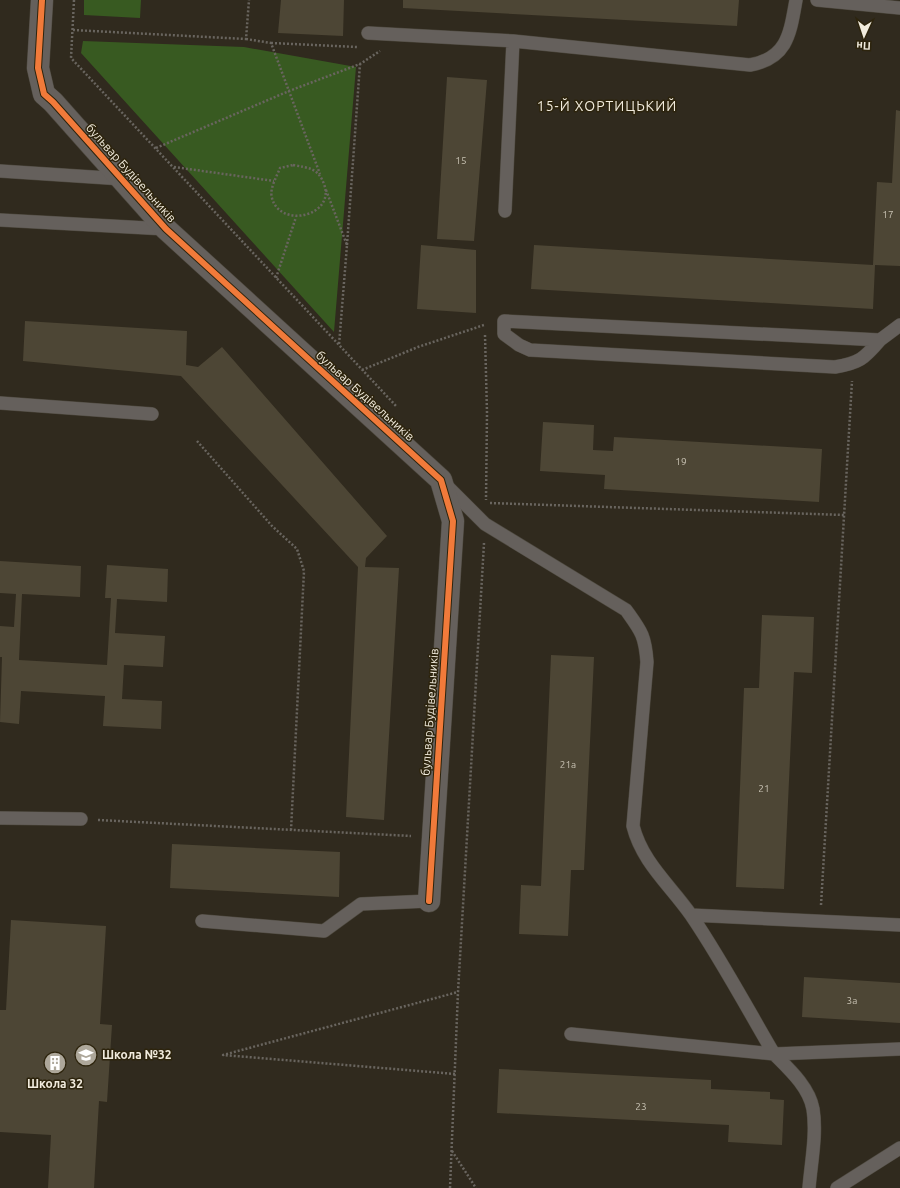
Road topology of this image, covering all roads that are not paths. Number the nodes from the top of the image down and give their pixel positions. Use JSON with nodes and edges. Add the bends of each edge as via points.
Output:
{"nodes":[{"id":1,"x":42,"y":0,"type":"edge"},
{"id":2,"x":796,"y":0,"type":"edge"},
{"id":3,"x":817,"y":0,"type":"edge"},
{"id":4,"x":900,"y":8,"type":"edge"},
{"id":5,"x":368,"y":33,"type":"dead end"},
{"id":6,"x":514,"y":41,"type":"junction"},
{"id":7,"x":0,"y":171,"type":"edge"},
{"id":8,"x":122,"y":179,"type":"junction"},
{"id":9,"x":505,"y":211,"type":"dead end"},
{"id":10,"x":0,"y":220,"type":"edge"},
{"id":11,"x":166,"y":229,"type":"junction"},
{"id":12,"x":900,"y":326,"type":"edge"},
{"id":13,"x":880,"y":340,"type":"junction"},
{"id":14,"x":0,"y":403,"type":"edge"},
{"id":15,"x":152,"y":414,"type":"dead end"},
{"id":16,"x":441,"y":480,"type":"junction"},
{"id":17,"x":0,"y":818,"type":"edge"},
{"id":18,"x":81,"y":819,"type":"road end"},
{"id":19,"x":429,"y":901,"type":"joint"},
{"id":20,"x":691,"y":915,"type":"junction"},
{"id":21,"x":202,"y":920,"type":"dead end"},
{"id":22,"x":900,"y":924,"type":"edge"},
{"id":23,"x":571,"y":1034,"type":"dead end"},
{"id":24,"x":900,"y":1050,"type":"edge"},
{"id":25,"x":774,"y":1054,"type":"junction"},
{"id":26,"x":900,"y":1148,"type":"edge"},
{"id":27,"x":809,"y":1188,"type":"edge"},
{"id":28,"x":837,"y":1188,"type":"edge"}],
"edges":[{"from":1,"to":8,"type":"street","name":"бульвар Будівельників","via":[[38,68],[44,94]]},
{"from":2,"to":6,"type":"lane","via":[[789,35],[783,48],[763,63],[750,65]]},
{"from":3,"to":4,"type":"lane"},
{"from":5,"to":6,"type":"lane"},
{"from":6,"to":9,"type":"lane"},
{"from":7,"to":8,"type":"lane"},
{"from":8,"to":11,"type":"street","name":"бульвар Будівельників"},
{"from":10,"to":11,"type":"lane"},
{"from":11,"to":16,"type":"street","name":"бульвар Будівельників"},
{"from":12,"to":13,"type":"lane"},
{"from":13,"to":13,"type":"lane","via":[[504,321],[504,334],[518,346],[530,350],[835,367],[854,364],[867,355]]},
{"from":14,"to":15,"type":"lane"},
{"from":16,"to":19,"type":"street","name":"бульвар Будівельників","via":[[453,522]]},
{"from":16,"to":20,"type":"lane","via":[[486,524],[626,610],[639,628],[645,640],[647,662],[633,826],[643,854]]},
{"from":17,"to":18,"type":"lane"},
{"from":19,"to":21,"type":"lane","via":[[361,904],[324,931]]},
{"from":20,"to":22,"type":"lane"},
{"from":20,"to":25,"type":"lane"},
{"from":23,"to":25,"type":"lane"},
{"from":24,"to":25,"type":"lane"},
{"from":25,"to":27,"type":"lane","via":[[802,1086],[812,1108],[813,1143]]},
{"from":26,"to":28,"type":"lane"}]}
